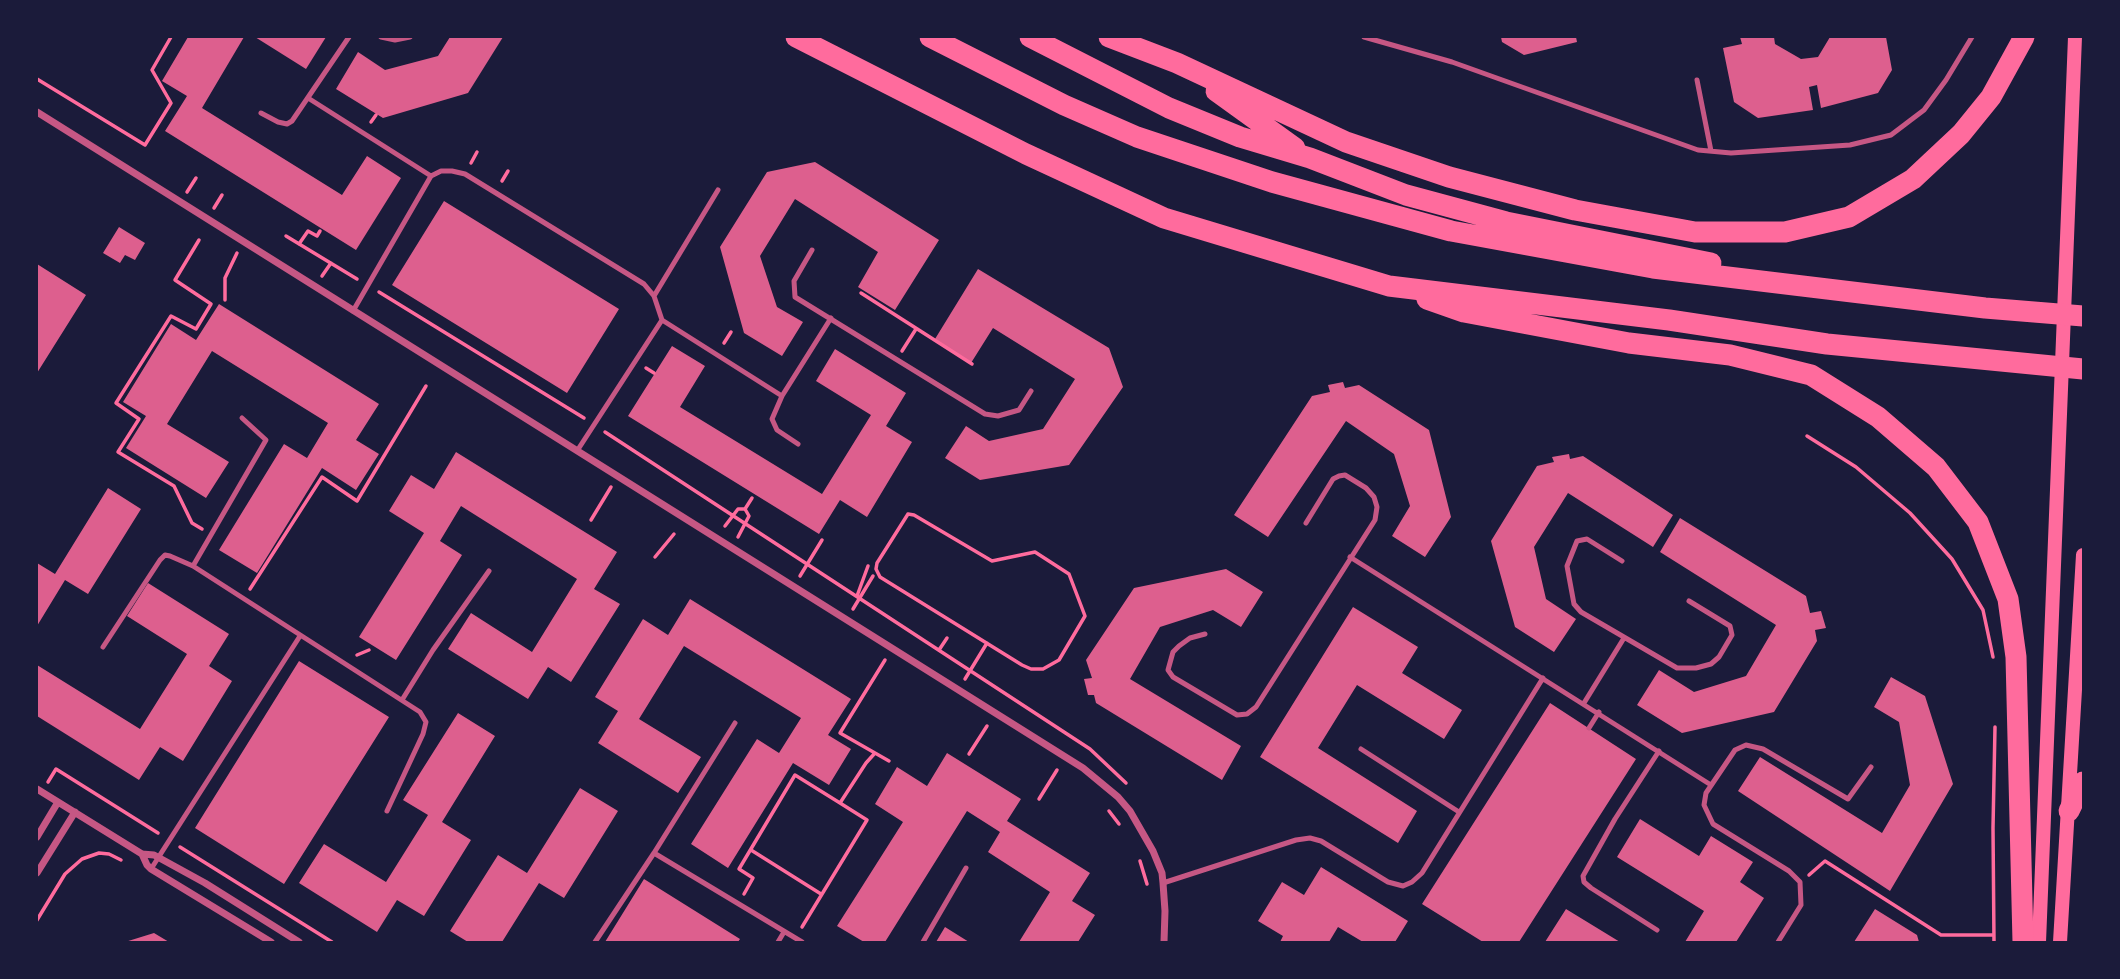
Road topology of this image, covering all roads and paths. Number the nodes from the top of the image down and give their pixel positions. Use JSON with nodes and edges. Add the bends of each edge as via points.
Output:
{"nodes":[{"id":1,"x":171,"y":37,"type":"edge"},
{"id":2,"x":349,"y":37,"type":"edge"},
{"id":3,"x":381,"y":37,"type":"edge"},
{"id":4,"x":410,"y":37,"type":"edge"},
{"id":5,"x":796,"y":37,"type":"edge"},
{"id":6,"x":930,"y":37,"type":"edge"},
{"id":7,"x":1109,"y":37,"type":"edge"},
{"id":8,"x":1364,"y":37,"type":"edge"},
{"id":9,"x":1972,"y":37,"type":"edge"},
{"id":10,"x":2024,"y":37,"type":"edge"},
{"id":11,"x":2075,"y":37,"type":"edge"},
{"id":12,"x":1037,"y":41,"type":"edge"},
{"id":13,"x":1177,"y":63,"type":"junction"},
{"id":14,"x":37,"y":79,"type":"edge"},
{"id":15,"x":1697,"y":80,"type":"dead end"},
{"id":16,"x":308,"y":98,"type":"junction"},
{"id":17,"x":37,"y":112,"type":"edge"},
{"id":18,"x":261,"y":113,"type":"dead end"},
{"id":19,"x":1711,"y":151,"type":"junction"},
{"id":20,"x":1310,"y":158,"type":"junction"},
{"id":21,"x":431,"y":176,"type":"junction"},
{"id":22,"x":718,"y":190,"type":"dead end"},
{"id":23,"x":320,"y":231,"type":"dead end"},
{"id":24,"x":286,"y":236,"type":"dead end"},
{"id":25,"x":199,"y":240,"type":"dead end"},
{"id":26,"x":243,"y":242,"type":"junction"},
{"id":27,"x":299,"y":244,"type":"junction"},
{"id":28,"x":811,"y":250,"type":"dead end"},
{"id":29,"x":368,"y":286,"type":"junction"},
{"id":30,"x":1389,"y":286,"type":"junction"},
{"id":31,"x":1829,"y":288,"type":"junction"},
{"id":32,"x":860,"y":293,"type":"dead end"},
{"id":33,"x":654,"y":296,"type":"junction"},
{"id":34,"x":225,"y":300,"type":"dead end"},
{"id":35,"x":353,"y":311,"type":"junction"},
{"id":36,"x":2083,"y":316,"type":"edge"},
{"id":37,"x":831,"y":318,"type":"junction"},
{"id":38,"x":662,"y":320,"type":"junction"},
{"id":39,"x":971,"y":364,"type":"dead end"},
{"id":40,"x":2083,"y":369,"type":"edge"},
{"id":41,"x":426,"y":386,"type":"dead end"},
{"id":42,"x":1031,"y":391,"type":"dead end"},
{"id":43,"x":782,"y":396,"type":"junction"},
{"id":44,"x":242,"y":418,"type":"dead end"},
{"id":45,"x":594,"y":425,"type":"junction"},
{"id":46,"x":1807,"y":436,"type":"dead end"},
{"id":47,"x":798,"y":444,"type":"dead end"},
{"id":48,"x":577,"y":451,"type":"junction"},
{"id":49,"x":617,"y":476,"type":"junction"},
{"id":50,"x":752,"y":498,"type":"dead end"},
{"id":51,"x":746,"y":509,"type":"junction"},
{"id":52,"x":733,"y":515,"type":"junction"},
{"id":53,"x":592,"y":520,"type":"dead end"},
{"id":54,"x":746,"y":523,"type":"junction"},
{"id":55,"x":1306,"y":523,"type":"dead end"},
{"id":56,"x":211,"y":534,"type":"junction"},
{"id":57,"x":674,"y":534,"type":"dead end"},
{"id":58,"x":717,"y":539,"type":"junction"},
{"id":59,"x":822,"y":540,"type":"dead end"},
{"id":60,"x":731,"y":548,"type":"junction"},
{"id":61,"x":2083,"y":555,"type":"edge"},
{"id":62,"x":1350,"y":557,"type":"junction"},
{"id":63,"x":655,"y":558,"type":"dead end"},
{"id":64,"x":1622,"y":561,"type":"dead end"},
{"id":65,"x":808,"y":564,"type":"junction"},
{"id":66,"x":193,"y":566,"type":"junction"},
{"id":67,"x":868,"y":566,"type":"dead end"},
{"id":68,"x":489,"y":571,"type":"dead end"},
{"id":69,"x":873,"y":576,"type":"dead end"},
{"id":70,"x":793,"y":586,"type":"junction"},
{"id":71,"x":858,"y":597,"type":"junction"},
{"id":72,"x":244,"y":599,"type":"junction"},
{"id":73,"x":1689,"y":601,"type":"dead end"},
{"id":74,"x":846,"y":620,"type":"junction"},
{"id":75,"x":1205,"y":634,"type":"dead end"},
{"id":76,"x":300,"y":636,"type":"junction"},
{"id":77,"x":947,"y":638,"type":"dead end"},
{"id":78,"x":1624,"y":638,"type":"junction"},
{"id":79,"x":987,"y":643,"type":"junction"},
{"id":80,"x":103,"y":647,"type":"dead end"},
{"id":81,"x":939,"y":650,"type":"junction"},
{"id":82,"x":1993,"y":658,"type":"dead end"},
{"id":83,"x":885,"y":660,"type":"dead end"},
{"id":84,"x":971,"y":670,"type":"junction"},
{"id":85,"x":980,"y":676,"type":"dead end"},
{"id":86,"x":1543,"y":678,"type":"junction"},
{"id":87,"x":958,"y":690,"type":"junction"},
{"id":88,"x":402,"y":700,"type":"junction"},
{"id":89,"x":1584,"y":703,"type":"junction"},
{"id":90,"x":1599,"y":712,"type":"junction"},
{"id":91,"x":735,"y":723,"type":"dead end"},
{"id":92,"x":1995,"y":723,"type":"dead end"},
{"id":93,"x":987,"y":726,"type":"dead end"},
{"id":94,"x":1589,"y":728,"type":"dead end"},
{"id":95,"x":1361,"y":749,"type":"dead end"},
{"id":96,"x":1659,"y":751,"type":"junction"},
{"id":97,"x":875,"y":753,"type":"junction"},
{"id":98,"x":969,"y":754,"type":"dead end"},
{"id":99,"x":889,"y":761,"type":"dead end"},
{"id":100,"x":1871,"y":767,"type":"dead end"},
{"id":101,"x":1057,"y":770,"type":"dead end"},
{"id":102,"x":2083,"y":782,"type":"edge"},
{"id":103,"x":1712,"y":785,"type":"junction"},
{"id":104,"x":40,"y":790,"type":"edge"},
{"id":105,"x":1039,"y":799,"type":"dead end"},
{"id":106,"x":58,"y":802,"type":"junction"},
{"id":107,"x":840,"y":803,"type":"junction"},
{"id":108,"x":1105,"y":806,"type":"dead end"},
{"id":109,"x":387,"y":811,"type":"dead end"},
{"id":110,"x":2069,"y":811,"type":"junction"},
{"id":111,"x":75,"y":812,"type":"junction"},
{"id":112,"x":1460,"y":812,"type":"junction"},
{"id":113,"x":1125,"y":831,"type":"dead end"},
{"id":114,"x":37,"y":837,"type":"edge"},
{"id":115,"x":169,"y":841,"type":"junction"},
{"id":116,"x":751,"y":850,"type":"junction"},
{"id":117,"x":653,"y":853,"type":"junction"},
{"id":118,"x":142,"y":854,"type":"junction"},
{"id":119,"x":1138,"y":854,"type":"dead end"},
{"id":120,"x":158,"y":858,"type":"junction"},
{"id":121,"x":130,"y":865,"type":"dead end"},
{"id":122,"x":966,"y":868,"type":"dead end"},
{"id":123,"x":151,"y":869,"type":"junction"},
{"id":124,"x":37,"y":873,"type":"edge"},
{"id":125,"x":1163,"y":883,"type":"junction"},
{"id":126,"x":1800,"y":883,"type":"junction"},
{"id":127,"x":821,"y":894,"type":"junction"},
{"id":128,"x":1148,"y":894,"type":"dead end"},
{"id":129,"x":738,"y":905,"type":"junction"},
{"id":130,"x":37,"y":920,"type":"edge"},
{"id":131,"x":1657,"y":930,"type":"dead end"},
{"id":132,"x":784,"y":932,"type":"junction"},
{"id":133,"x":1994,"y":935,"type":"junction"},
{"id":134,"x":795,"y":938,"type":"junction"},
{"id":135,"x":269,"y":942,"type":"edge"},
{"id":136,"x":299,"y":942,"type":"edge"},
{"id":137,"x":332,"y":942,"type":"edge"},
{"id":138,"x":595,"y":942,"type":"edge"},
{"id":139,"x":778,"y":942,"type":"edge"},
{"id":140,"x":802,"y":942,"type":"edge"},
{"id":141,"x":922,"y":942,"type":"edge"},
{"id":142,"x":1164,"y":942,"type":"edge"},
{"id":143,"x":1778,"y":942,"type":"edge"},
{"id":144,"x":1994,"y":942,"type":"edge"},
{"id":145,"x":2023,"y":942,"type":"edge"},
{"id":146,"x":2039,"y":942,"type":"edge"},
{"id":147,"x":2060,"y":942,"type":"edge"}],
"edges":[{"from":1,"to":14,"type":"path","via":[[152,70],[171,103],[145,145]]},
{"from":2,"to":16,"type":"lane"},
{"from":3,"to":4,"type":"lane"},
{"from":5,"to":30,"type":"highway","via":[[1026,155],[1164,218]]},
{"from":6,"to":31,"type":"highway","via":[[1137,137],[1334,200],[1503,242],[1653,268]]},
{"from":7,"to":13,"type":"highway"},
{"from":8,"to":19,"type":"lane","via":[[1452,62]]},
{"from":9,"to":19,"type":"lane","via":[[1924,110],[1891,135],[1850,145]]},
{"from":10,"to":13,"type":"highway","via":[[1991,97],[1961,134],[1913,179],[1849,217],[1785,232],[1695,232],[1575,210],[1449,177],[1346,142]]},
{"from":11,"to":146,"type":"main road"},
{"from":12,"to":20,"type":"highway","via":[[1169,108],[1240,137]]},
{"from":13,"to":20,"type":"highway"},
{"from":15,"to":19,"type":"lane"},
{"from":16,"to":18,"type":"lane","via":[[287,124]]},
{"from":16,"to":21,"type":"lane"},
{"from":17,"to":26,"type":"street"},
{"from":20,"to":31,"type":"highway","via":[[1406,195],[1506,222]]},
{"from":21,"to":29,"type":"lane"},
{"from":21,"to":33,"type":"lane","via":[[440,171],[465,174],[644,284]]},
{"from":22,"to":33,"type":"lane"},
{"from":23,"to":27,"type":"path","via":[[317,236],[308,231]]},
{"from":24,"to":27,"type":"path"},
{"from":25,"to":56,"type":"path","via":[[175,280],[211,304],[196,329],[171,316],[116,403],[139,419],[118,452],[174,486],[192,523]]},
{"from":26,"to":34,"type":"path","via":[[226,278]]},
{"from":26,"to":35,"type":"street"},
{"from":27,"to":29,"type":"path"},
{"from":28,"to":37,"type":"lane","via":[[794,281],[795,297]]},
{"from":29,"to":35,"type":"lane"},
{"from":29,"to":45,"type":"path"},
{"from":30,"to":40,"type":"highway","via":[[1827,344]]},
{"from":30,"to":145,"type":"highway","via":[[1464,312],[1629,343],[1730,355],[1811,375],[1878,417],[1936,467],[1978,522],[2008,599],[2016,657]]},
{"from":31,"to":36,"type":"highway"},
{"from":32,"to":39,"type":"path"},
{"from":33,"to":38,"type":"lane"},
{"from":35,"to":48,"type":"street"},
{"from":37,"to":42,"type":"lane","via":[[985,414],[998,416],[1019,410]]},
{"from":37,"to":43,"type":"lane"},
{"from":38,"to":43,"type":"lane"},
{"from":38,"to":45,"type":"lane"},
{"from":41,"to":72,"type":"path","via":[[357,501],[322,477]]},
{"from":43,"to":47,"type":"lane","via":[[772,419],[777,430]]},
{"from":44,"to":56,"type":"lane","via":[[266,440]]},
{"from":45,"to":48,"type":"lane"},
{"from":45,"to":52,"type":"path"},
{"from":46,"to":82,"type":"path","via":[[1856,467],[1910,513],[1952,559],[1983,610]]},
{"from":48,"to":49,"type":"street"},
{"from":49,"to":53,"type":"path"},
{"from":49,"to":58,"type":"street"},
{"from":50,"to":51,"type":"path"},
{"from":51,"to":52,"type":"path","via":[[737,509]]},
{"from":51,"to":54,"type":"path"},
{"from":52,"to":54,"type":"path"},
{"from":52,"to":58,"type":"path"},
{"from":54,"to":60,"type":"path"},
{"from":54,"to":65,"type":"path"},
{"from":55,"to":62,"type":"lane","via":[[1333,479],[1345,475],[1366,488],[1377,506],[1375,520]]},
{"from":56,"to":66,"type":"lane"},
{"from":57,"to":63,"type":"path"},
{"from":58,"to":60,"type":"street"},
{"from":59,"to":65,"type":"path"},
{"from":60,"to":70,"type":"street"},
{"from":61,"to":110,"type":"main road"},
{"from":62,"to":75,"type":"lane","via":[[1256,707],[1247,714],[1237,716],[1168,670],[1179,646]]},
{"from":62,"to":86,"type":"lane"},
{"from":64,"to":78,"type":"lane","via":[[1582,539],[1567,566],[1577,608]]},
{"from":65,"to":70,"type":"path"},
{"from":65,"to":71,"type":"path"},
{"from":66,"to":72,"type":"lane"},
{"from":66,"to":80,"type":"lane","via":[[170,556],[160,559]]},
{"from":67,"to":71,"type":"path"},
{"from":68,"to":88,"type":"lane"},
{"from":69,"to":71,"type":"path"},
{"from":70,"to":74,"type":"street"},
{"from":71,"to":74,"type":"path"},
{"from":71,"to":81,"type":"path"},
{"from":72,"to":76,"type":"lane"},
{"from":73,"to":78,"type":"lane","via":[[1732,630],[1729,643],[1711,664],[1677,668]]},
{"from":74,"to":87,"type":"street"},
{"from":76,"to":88,"type":"lane"},
{"from":76,"to":115,"type":"lane"},
{"from":77,"to":81,"type":"path"},
{"from":78,"to":89,"type":"lane"},
{"from":79,"to":79,"type":"path","via":[[1031,669],[1053,665],[1085,616],[1071,577],[1035,552],[992,561],[908,514],[877,563],[877,574]]},
{"from":79,"to":84,"type":"path"},
{"from":81,"to":84,"type":"path"},
{"from":83,"to":97,"type":"path","via":[[840,733]]},
{"from":84,"to":85,"type":"path"},
{"from":84,"to":87,"type":"path"},
{"from":86,"to":89,"type":"lane"},
{"from":86,"to":112,"type":"lane"},
{"from":87,"to":125,"type":"street","via":[[1083,768],[1118,797],[1143,830]]},
{"from":88,"to":109,"type":"lane","via":[[426,722]]},
{"from":89,"to":90,"type":"lane"},
{"from":90,"to":94,"type":"lane"},
{"from":90,"to":96,"type":"lane"},
{"from":91,"to":117,"type":"lane"},
{"from":92,"to":133,"type":"path"},
{"from":93,"to":98,"type":"path"},
{"from":95,"to":112,"type":"lane"},
{"from":96,"to":103,"type":"lane"},
{"from":96,"to":131,"type":"lane","via":[[1583,876],[1591,888]]},
{"from":97,"to":99,"type":"path"},
{"from":97,"to":107,"type":"path"},
{"from":100,"to":103,"type":"lane","via":[[1848,799],[1763,749],[1746,745],[1735,750]]},
{"from":101,"to":105,"type":"path"},
{"from":102,"to":110,"type":"highway"},
{"from":103,"to":126,"type":"lane","via":[[1704,805],[1713,824],[1789,871]]},
{"from":104,"to":106,"type":"street"},
{"from":104,"to":115,"type":"path","via":[[56,769]]},
{"from":106,"to":111,"type":"street"},
{"from":106,"to":114,"type":"street"},
{"from":107,"to":116,"type":"path","via":[[795,775]]},
{"from":107,"to":127,"type":"path","via":[[867,820]]},
{"from":108,"to":113,"type":"path"},
{"from":110,"to":147,"type":"main road"},
{"from":111,"to":118,"type":"street"},
{"from":111,"to":124,"type":"street"},
{"from":112,"to":125,"type":"lane","via":[[1422,873],[1403,886],[1310,838]]},
{"from":115,"to":120,"type":"lane"},
{"from":115,"to":137,"type":"path"},
{"from":116,"to":127,"type":"path"},
{"from":116,"to":129,"type":"path","via":[[739,869],[753,878]]},
{"from":117,"to":129,"type":"lane"},
{"from":117,"to":138,"type":"lane"},
{"from":118,"to":120,"type":"street"},
{"from":118,"to":123,"type":"street"},
{"from":119,"to":128,"type":"path"},
{"from":120,"to":123,"type":"lane"},
{"from":120,"to":136,"type":"street"},
{"from":121,"to":130,"type":"path","via":[[109,854],[82,859],[65,874]]},
{"from":122,"to":141,"type":"lane"},
{"from":123,"to":135,"type":"street"},
{"from":125,"to":142,"type":"street"},
{"from":126,"to":133,"type":"path","via":[[1825,861],[1941,934]]},
{"from":126,"to":143,"type":"lane","via":[[1801,905]]},
{"from":127,"to":134,"type":"path"},
{"from":129,"to":132,"type":"lane"},
{"from":132,"to":134,"type":"lane"},
{"from":132,"to":139,"type":"lane"},
{"from":133,"to":144,"type":"path"},
{"from":134,"to":140,"type":"lane"}]}
